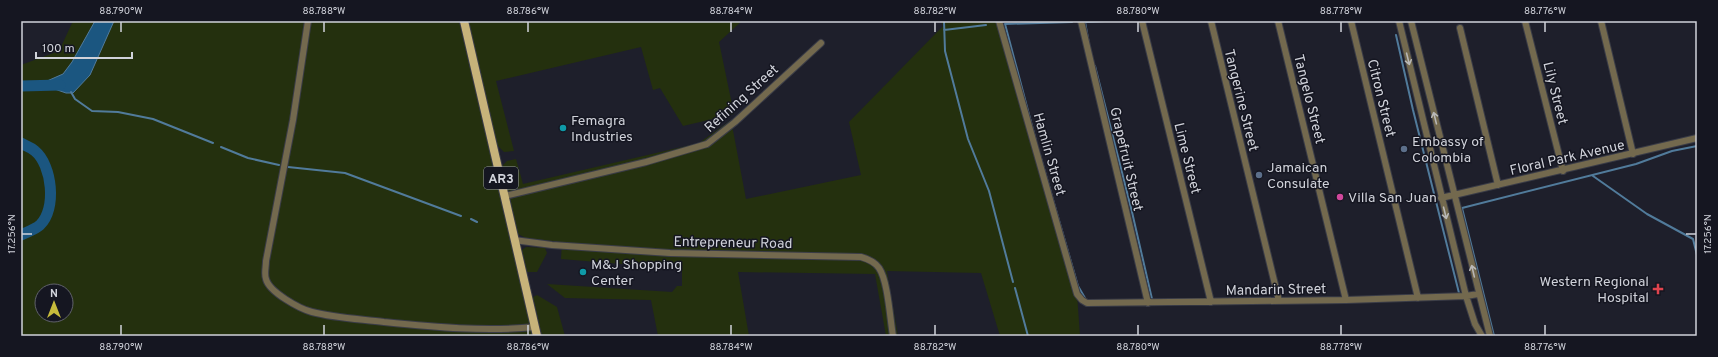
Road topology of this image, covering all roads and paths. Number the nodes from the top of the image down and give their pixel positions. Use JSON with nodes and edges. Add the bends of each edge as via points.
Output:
{"nodes":[{"id":1,"x":308,"y":21,"type":"edge"},
{"id":2,"x":464,"y":21,"type":"edge"},
{"id":3,"x":999,"y":21,"type":"edge"},
{"id":4,"x":1081,"y":21,"type":"edge"},
{"id":5,"x":1142,"y":21,"type":"edge"},
{"id":6,"x":1211,"y":21,"type":"edge"},
{"id":7,"x":1278,"y":21,"type":"edge"},
{"id":8,"x":1351,"y":21,"type":"edge"},
{"id":9,"x":1399,"y":21,"type":"edge"},
{"id":10,"x":1411,"y":21,"type":"edge"},
{"id":11,"x":1525,"y":21,"type":"edge"},
{"id":12,"x":1601,"y":21,"type":"edge"},
{"id":13,"x":1460,"y":28,"type":"dead end"},
{"id":14,"x":821,"y":43,"type":"dead end"},
{"id":15,"x":1697,"y":138,"type":"edge"},
{"id":16,"x":1633,"y":154,"type":"junction"},
{"id":17,"x":1563,"y":171,"type":"junction"},
{"id":18,"x":1498,"y":185,"type":"junction"},
{"id":19,"x":504,"y":196,"type":"junction"},
{"id":20,"x":1455,"y":196,"type":"junction"},
{"id":21,"x":1441,"y":198,"type":"junction"},
{"id":22,"x":514,"y":240,"type":"junction"},
{"id":23,"x":1078,"y":294,"type":"joint"},
{"id":24,"x":1478,"y":294,"type":"junction"},
{"id":25,"x":1466,"y":296,"type":"junction"},
{"id":26,"x":1418,"y":298,"type":"junction"},
{"id":27,"x":1279,"y":300,"type":"junction"},
{"id":28,"x":1346,"y":300,"type":"junction"},
{"id":29,"x":1211,"y":302,"type":"junction"},
{"id":30,"x":1148,"y":303,"type":"junction"},
{"id":31,"x":535,"y":327,"type":"junction"},
{"id":32,"x":537,"y":336,"type":"edge"},
{"id":33,"x":893,"y":336,"type":"edge"},
{"id":34,"x":1482,"y":336,"type":"edge"},
{"id":35,"x":1490,"y":336,"type":"edge"}],
"edges":[{"from":1,"to":31,"type":"street","via":[[290,136],[266,261],[266,280],[270,286],[284,298],[310,312],[344,318],[501,330]]},
{"from":2,"to":19,"type":"main road","number":"AR3"},
{"from":3,"to":23,"type":"street","name":"Hamlin Street"},
{"from":4,"to":30,"type":"street","name":"Grapefruit Street"},
{"from":5,"to":29,"type":"street","name":"Lime Street"},
{"from":6,"to":27,"type":"street","name":"Tangerine Street"},
{"from":7,"to":28,"type":"street","name":"Tangelo Street"},
{"from":8,"to":26,"type":"street","name":"Citron Street"},
{"from":9,"to":21,"type":"street","one_way":true},
{"from":20,"to":10,"type":"street","one_way":true},
{"from":11,"to":17,"type":"street","name":"Lily Street"},
{"from":12,"to":16,"type":"street"},
{"from":13,"to":18,"type":"street"},
{"from":14,"to":19,"type":"street","name":"Refining Street","via":[[735,122],[707,144],[646,162]]},
{"from":15,"to":16,"type":"street","name":"Floral Park Avenue"},
{"from":16,"to":17,"type":"street","name":"Floral Park Avenue"},
{"from":17,"to":18,"type":"street","name":"Floral Park Avenue"},
{"from":18,"to":20,"type":"street","name":"Floral Park Avenue"},
{"from":19,"to":22,"type":"main road","number":"AR3"},
{"from":20,"to":21,"type":"street","name":"Floral Park Avenue"},
{"from":24,"to":20,"type":"street","one_way":true},
{"from":21,"to":25,"type":"street","one_way":true},
{"from":22,"to":31,"type":"main road","number":"AR3"},
{"from":22,"to":33,"type":"street","name":"Entrepreneur Road","via":[[670,253],[861,257],[879,268],[884,279]]},
{"from":23,"to":30,"type":"street","name":"Mandarin Street","via":[[1087,303]]},
{"from":24,"to":25,"type":"street","name":"Mandarin Street"},
{"from":24,"to":35,"type":"street"},
{"from":25,"to":26,"type":"street","name":"Mandarin Street"},
{"from":25,"to":34,"type":"street","via":[[1475,324]]},
{"from":26,"to":28,"type":"street","name":"Mandarin Street"},
{"from":27,"to":28,"type":"street","name":"Mandarin Street"},
{"from":27,"to":29,"type":"street","name":"Mandarin Street"},
{"from":29,"to":30,"type":"street","name":"Mandarin Street"},
{"from":31,"to":32,"type":"main road","number":"AR3"}]}
